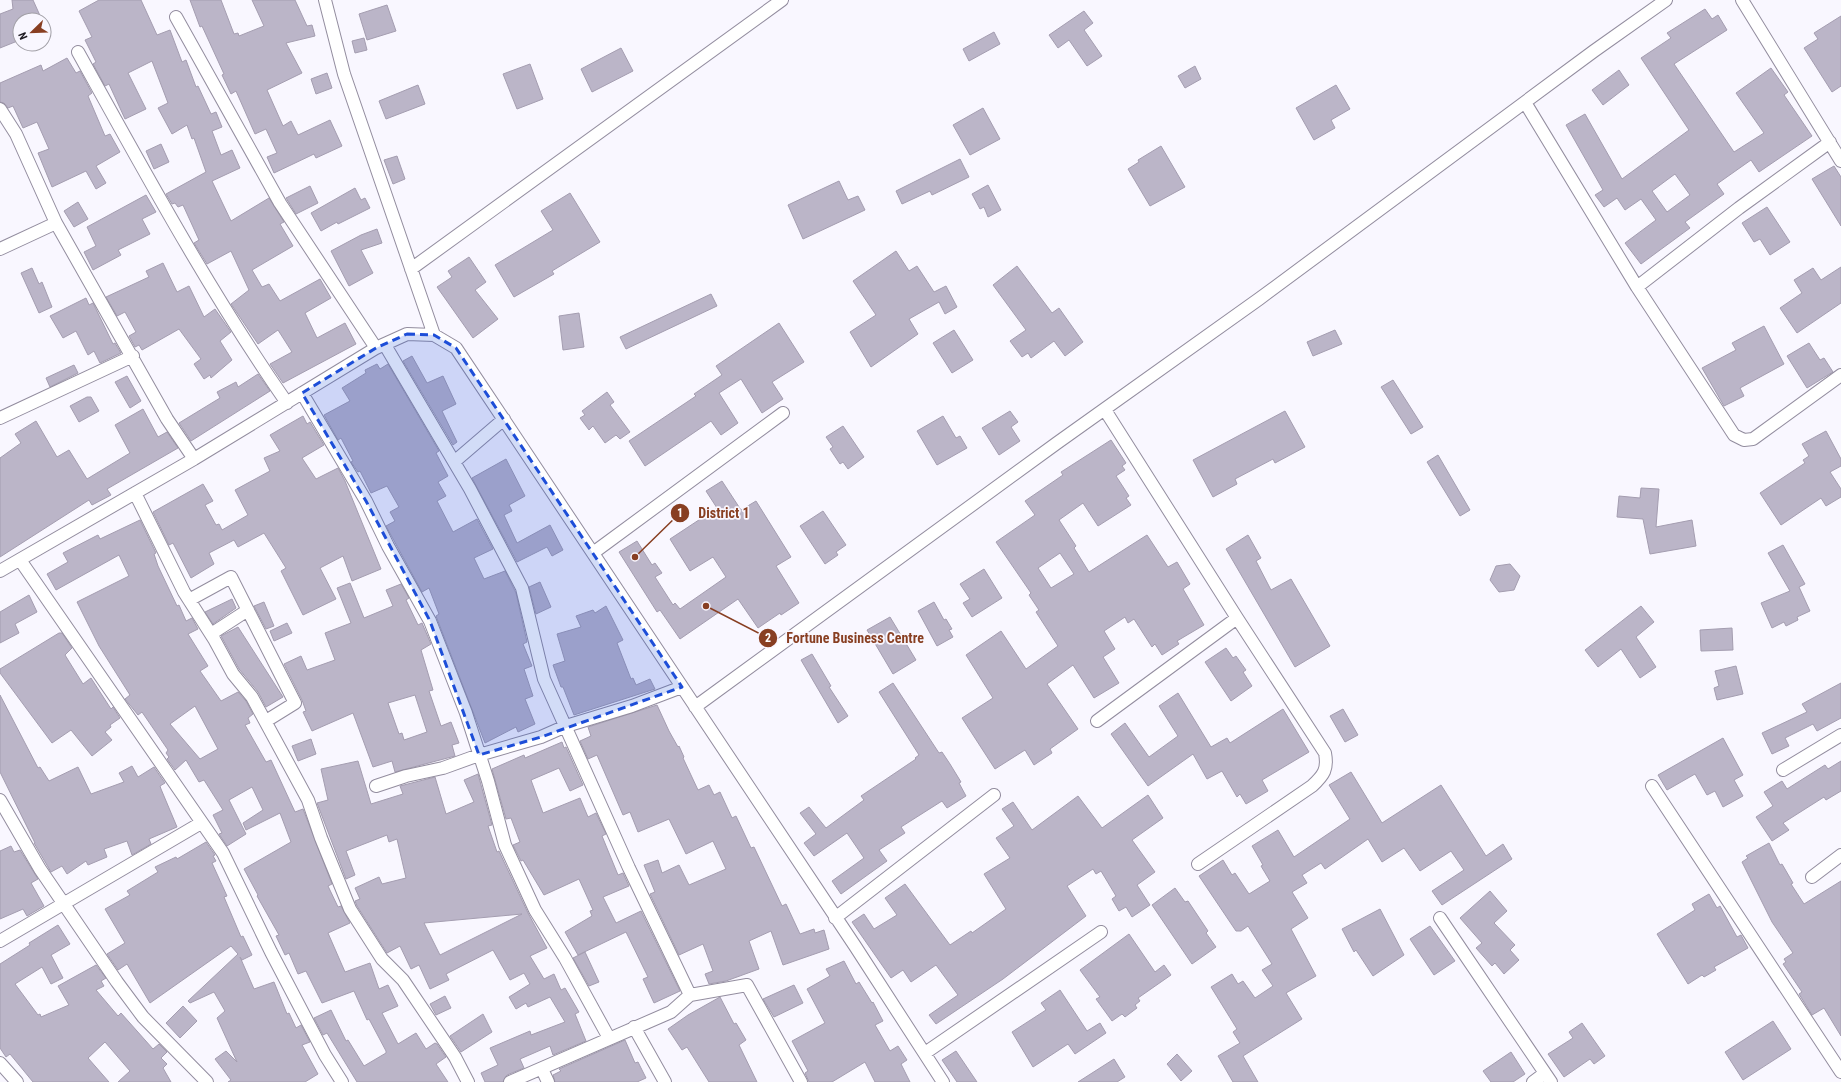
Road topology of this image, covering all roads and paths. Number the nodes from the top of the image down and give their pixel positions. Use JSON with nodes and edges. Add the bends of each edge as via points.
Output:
{"nodes":[{"id":1,"x":325,"y":0,"type":"edge"},
{"id":2,"x":782,"y":0,"type":"edge"},
{"id":3,"x":1666,"y":0,"type":"edge"},
{"id":4,"x":1742,"y":0,"type":"edge"},
{"id":5,"x":176,"y":17,"type":"dead end"},
{"id":6,"x":78,"y":52,"type":"dead end"},
{"id":7,"x":1526,"y":104,"type":"dead end"},
{"id":8,"x":0,"y":108,"type":"edge"},
{"id":9,"x":1830,"y":142,"type":"junction"},
{"id":10,"x":1841,"y":161,"type":"edge"},
{"id":11,"x":56,"y":223,"type":"junction"},
{"id":12,"x":0,"y":249,"type":"edge"},
{"id":13,"x":411,"y":269,"type":"junction"},
{"id":14,"x":1637,"y":287,"type":"junction"},
{"id":15,"x":434,"y":334,"type":"junction"},
{"id":16,"x":380,"y":346,"type":"junction"},
{"id":17,"x":133,"y":356,"type":"junction"},
{"id":18,"x":1841,"y":375,"type":"edge"},
{"id":19,"x":302,"y":393,"type":"junction"},
{"id":20,"x":287,"y":403,"type":"junction"},
{"id":21,"x":1104,"y":410,"type":"junction"},
{"id":22,"x":783,"y":414,"type":"dead end"},
{"id":23,"x":0,"y":418,"type":"edge"},
{"id":24,"x":504,"y":419,"type":"junction"},
{"id":25,"x":194,"y":459,"type":"junction"},
{"id":26,"x":454,"y":462,"type":"junction"},
{"id":27,"x":135,"y":493,"type":"junction"},
{"id":28,"x":592,"y":553,"type":"junction"},
{"id":29,"x":20,"y":560,"type":"junction"},
{"id":30,"x":0,"y":571,"type":"edge"},
{"id":31,"x":189,"y":600,"type":"junction"},
{"id":32,"x":248,"y":610,"type":"junction"},
{"id":33,"x":1237,"y":618,"type":"junction"},
{"id":34,"x":211,"y":634,"type":"junction"},
{"id":35,"x":682,"y":687,"type":"junction"},
{"id":36,"x":695,"y":707,"type":"junction"},
{"id":37,"x":266,"y":721,"type":"junction"},
{"id":38,"x":1097,"y":721,"type":"dead end"},
{"id":39,"x":566,"y":726,"type":"junction"},
{"id":40,"x":1841,"y":735,"type":"edge"},
{"id":41,"x":479,"y":755,"type":"junction"},
{"id":42,"x":1783,"y":770,"type":"dead end"},
{"id":43,"x":376,"y":786,"type":"dead end"},
{"id":44,"x":1652,"y":786,"type":"dead end"},
{"id":45,"x":994,"y":795,"type":"dead end"},
{"id":46,"x":0,"y":800,"type":"edge"},
{"id":47,"x":201,"y":823,"type":"junction"},
{"id":48,"x":1841,"y":855,"type":"edge"},
{"id":49,"x":1198,"y":864,"type":"dead end"},
{"id":50,"x":1812,"y":877,"type":"dead end"},
{"id":51,"x":64,"y":905,"type":"junction"},
{"id":52,"x":835,"y":918,"type":"junction"},
{"id":53,"x":1440,"y":918,"type":"dead end"},
{"id":54,"x":1100,"y":932,"type":"dead end"},
{"id":55,"x":0,"y":941,"type":"edge"},
{"id":56,"x":690,"y":995,"type":"junction"},
{"id":57,"x":634,"y":1027,"type":"junction"},
{"id":58,"x":609,"y":1038,"type":"junction"},
{"id":59,"x":924,"y":1053,"type":"junction"},
{"id":60,"x":0,"y":1063,"type":"edge"},
{"id":61,"x":542,"y":1069,"type":"junction"},
{"id":62,"x":1841,"y":1072,"type":"edge"},
{"id":63,"x":1548,"y":1078,"type":"edge"},
{"id":64,"x":17,"y":1082,"type":"edge"},
{"id":65,"x":207,"y":1082,"type":"edge"},
{"id":66,"x":342,"y":1082,"type":"edge"},
{"id":67,"x":468,"y":1082,"type":"edge"},
{"id":68,"x":510,"y":1082,"type":"edge"},
{"id":69,"x":548,"y":1082,"type":"edge"},
{"id":70,"x":665,"y":1082,"type":"edge"},
{"id":71,"x":801,"y":1082,"type":"edge"},
{"id":72,"x":943,"y":1082,"type":"edge"},
{"id":73,"x":1533,"y":1082,"type":"edge"}],
"edges":[{"from":1,"to":13,"type":"street","via":[[344,74]]},
{"from":2,"to":13,"type":"street"},
{"from":3,"to":21,"type":"street"},
{"from":4,"to":9,"type":"street"},
{"from":5,"to":16,"type":"street","via":[[280,203]]},
{"from":6,"to":20,"type":"street","via":[[193,257]]},
{"from":7,"to":14,"type":"street"},
{"from":8,"to":11,"type":"street","via":[[16,134]]},
{"from":9,"to":10,"type":"street"},
{"from":9,"to":14,"type":"street"},
{"from":11,"to":12,"type":"street"},
{"from":11,"to":17,"type":"street"},
{"from":13,"to":15,"type":"street"},
{"from":14,"to":18,"type":"street","via":[[1734,435],[1744,440],[1753,438]]},
{"from":15,"to":16,"type":"street","via":[[407,334]]},
{"from":15,"to":24,"type":"street","via":[[456,348]]},
{"from":16,"to":19,"type":"street"},
{"from":16,"to":26,"type":"street"},
{"from":17,"to":23,"type":"street"},
{"from":17,"to":25,"type":"street","via":[[167,419]]},
{"from":19,"to":20,"type":"street"},
{"from":19,"to":41,"type":"street","via":[[366,501],[430,621],[466,713]]},
{"from":20,"to":25,"type":"street"},
{"from":21,"to":33,"type":"street"},
{"from":21,"to":36,"type":"street"},
{"from":22,"to":28,"type":"street"},
{"from":24,"to":26,"type":"street"},
{"from":24,"to":28,"type":"street"},
{"from":25,"to":27,"type":"street"},
{"from":26,"to":39,"type":"street","via":[[522,588],[544,679]]},
{"from":27,"to":29,"type":"street"},
{"from":27,"to":31,"type":"street"},
{"from":28,"to":35,"type":"street"},
{"from":29,"to":30,"type":"street"},
{"from":29,"to":47,"type":"street"},
{"from":31,"to":32,"type":"street","via":[[231,577]]},
{"from":31,"to":34,"type":"street"},
{"from":32,"to":34,"type":"street"},
{"from":32,"to":37,"type":"street","via":[[295,703]]},
{"from":33,"to":38,"type":"street"},
{"from":33,"to":49,"type":"street","via":[[1325,753],[1327,764],[1324,776],[1312,786]]},
{"from":34,"to":37,"type":"street","via":[[233,674],[252,697]]},
{"from":35,"to":36,"type":"street"},
{"from":35,"to":39,"type":"street","via":[[632,706]]},
{"from":36,"to":52,"type":"street"},
{"from":37,"to":67,"type":"street","via":[[308,800],[350,909],[382,959],[403,980],[455,1057]]},
{"from":39,"to":41,"type":"street","via":[[540,737]]},
{"from":39,"to":56,"type":"street","via":[[629,868]]},
{"from":40,"to":42,"type":"street"},
{"from":41,"to":43,"type":"street","via":[[443,768]]},
{"from":41,"to":58,"type":"street","via":[[505,846],[535,910]]},
{"from":44,"to":62,"type":"street"},
{"from":45,"to":52,"type":"street"},
{"from":46,"to":51,"type":"street"},
{"from":47,"to":51,"type":"street"},
{"from":47,"to":66,"type":"street","via":[[223,853],[271,952]]},
{"from":48,"to":50,"type":"street"},
{"from":51,"to":55,"type":"street"},
{"from":51,"to":65,"type":"street","via":[[144,1017]]},
{"from":52,"to":59,"type":"street"},
{"from":53,"to":63,"type":"street"},
{"from":54,"to":59,"type":"street"},
{"from":56,"to":57,"type":"street","via":[[671,1012]]},
{"from":56,"to":71,"type":"street","via":[[747,985]]},
{"from":57,"to":58,"type":"street"},
{"from":57,"to":70,"type":"street"},
{"from":58,"to":61,"type":"street"},
{"from":59,"to":72,"type":"street"},
{"from":60,"to":64,"type":"street"},
{"from":61,"to":68,"type":"street"},
{"from":61,"to":69,"type":"street"},
{"from":63,"to":73,"type":"street"}]}
